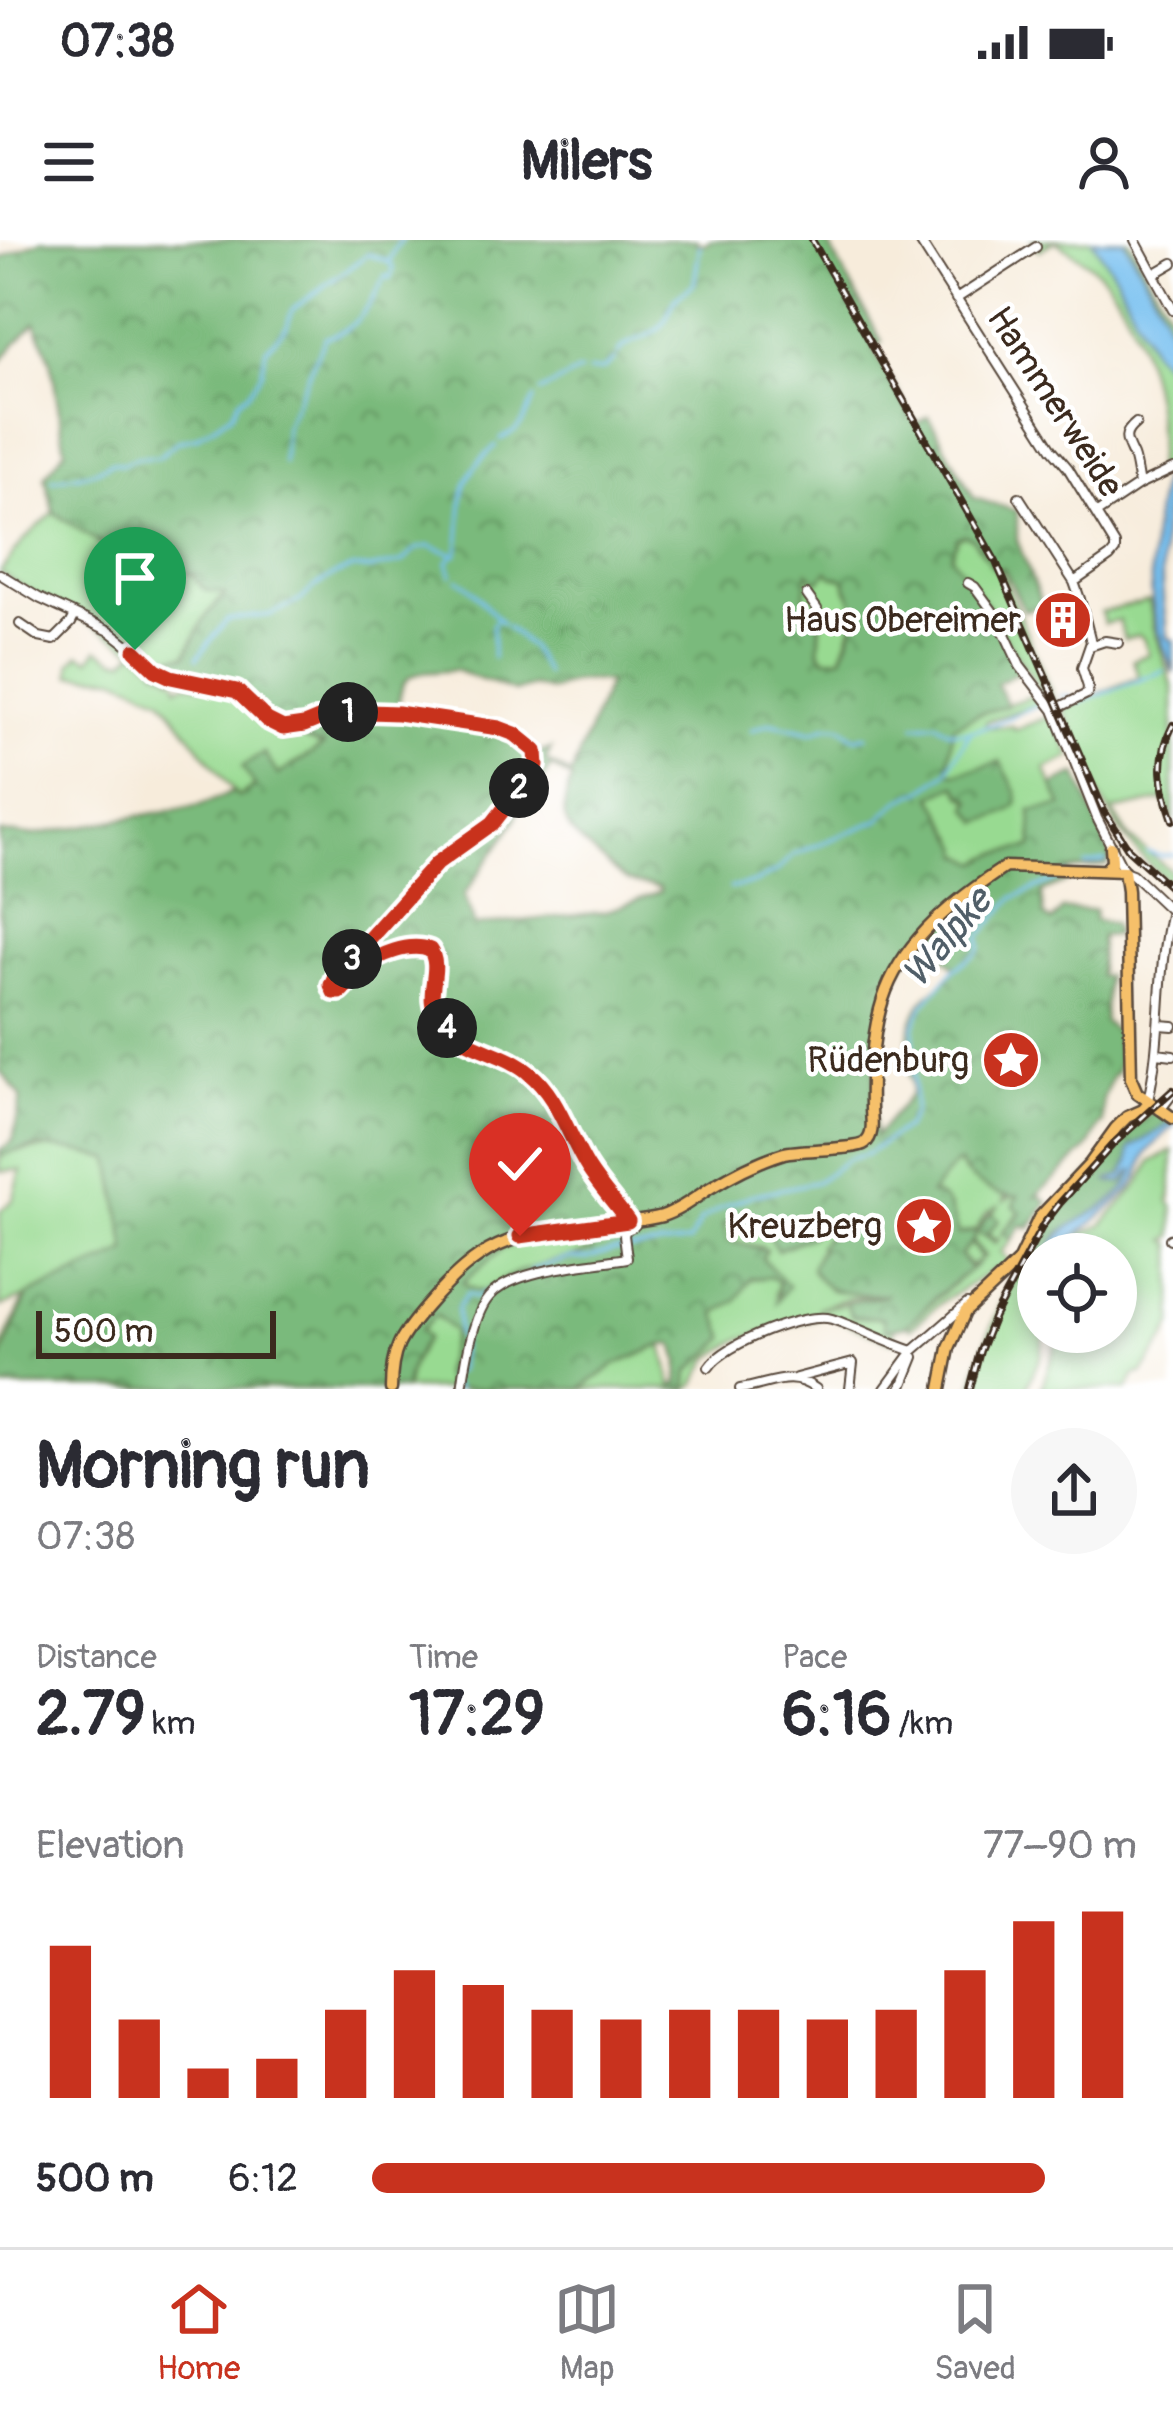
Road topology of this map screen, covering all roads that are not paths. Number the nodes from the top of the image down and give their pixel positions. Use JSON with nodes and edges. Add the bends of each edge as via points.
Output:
{"nodes":[{"id":1,"x":919,"y":240,"type":"edge"},
{"id":2,"x":1135,"y":240,"type":"edge"},
{"id":3,"x":1036,"y":248,"type":"dead end"},
{"id":4,"x":1173,"y":263,"type":"edge"},
{"id":5,"x":1154,"y":274,"type":"junction"},
{"id":6,"x":956,"y":299,"type":"junction"},
{"id":7,"x":1173,"y":310,"type":"edge"},
{"id":8,"x":1136,"y":423,"type":"dead end"},
{"id":9,"x":1173,"y":469,"type":"edge"},
{"id":10,"x":1139,"y":485,"type":"junction"},
{"id":11,"x":1019,"y":497,"type":"dead end"},
{"id":12,"x":1096,"y":513,"type":"junction"},
{"id":13,"x":0,"y":574,"type":"edge"},
{"id":14,"x":1074,"y":582,"type":"junction"},
{"id":15,"x":968,"y":583,"type":"dead end"},
{"id":16,"x":807,"y":596,"type":"dead end"},
{"id":17,"x":818,"y":609,"type":"dead end"},
{"id":18,"x":75,"y":614,"type":"junction"},
{"id":19,"x":20,"y":624,"type":"dead end"},
{"id":20,"x":1118,"y":643,"type":"dead end"},
{"id":21,"x":1090,"y":646,"type":"junction"},
{"id":22,"x":1058,"y":708,"type":"junction"},
{"id":23,"x":1111,"y":847,"type":"junction"},
{"id":24,"x":1106,"y":870,"type":"junction"},
{"id":25,"x":1129,"y":878,"type":"junction"},
{"id":26,"x":1172,"y":911,"type":"edge"},
{"id":27,"x":1160,"y":1025,"type":"junction"},
{"id":28,"x":1173,"y":1026,"type":"edge"},
{"id":29,"x":1157,"y":1053,"type":"junction"},
{"id":30,"x":1173,"y":1055,"type":"edge"},
{"id":31,"x":1173,"y":1093,"type":"edge"},
{"id":32,"x":1159,"y":1108,"type":"edge"},
{"id":33,"x":653,"y":1218,"type":"junction"},
{"id":34,"x":628,"y":1221,"type":"junction"},
{"id":35,"x":964,"y":1310,"type":"junction"},
{"id":36,"x":923,"y":1341,"type":"junction"},
{"id":37,"x":913,"y":1351,"type":"junction"},
{"id":38,"x":709,"y":1367,"type":"dead end"},
{"id":39,"x":796,"y":1378,"type":"junction"},
{"id":40,"x":778,"y":1385,"type":"edge"},
{"id":41,"x":814,"y":1388,"type":"edge"},
{"id":42,"x":391,"y":1389,"type":"edge"},
{"id":43,"x":462,"y":1389,"type":"edge"},
{"id":44,"x":740,"y":1389,"type":"edge"},
{"id":45,"x":850,"y":1389,"type":"edge"},
{"id":46,"x":885,"y":1389,"type":"edge"},
{"id":47,"x":901,"y":1389,"type":"edge"},
{"id":48,"x":941,"y":1389,"type":"edge"}],
"edges":[{"from":1,"to":6,"type":"street","name":"Hammerweide"},
{"from":2,"to":5,"type":"street"},
{"from":3,"to":6,"type":"street"},
{"from":4,"to":5,"type":"street"},
{"from":5,"to":7,"type":"street"},
{"from":6,"to":12,"type":"street","name":"Hammerweide"},
{"from":8,"to":10,"type":"street","via":[[1125,441]]},
{"from":9,"to":10,"type":"street"},
{"from":10,"to":12,"type":"street"},
{"from":11,"to":14,"type":"street"},
{"from":12,"to":14,"type":"street","name":"Hammerweide","via":[[1115,551]]},
{"from":13,"to":18,"type":"street"},
{"from":14,"to":21,"type":"street"},
{"from":15,"to":22,"type":"street","via":[[997,617],[1020,666]]},
{"from":16,"to":17,"type":"street"},
{"from":18,"to":19,"type":"street","via":[[54,640]]},
{"from":18,"to":34,"type":"street","via":[[166,675],[237,691],[280,728],[337,712],[381,712],[499,728],[536,751],[537,766],[493,823],[430,870],[331,987],[342,991],[363,967],[393,953],[430,950],[441,1022],[534,1078]]},
{"from":20,"to":21,"type":"street"},
{"from":21,"to":22,"type":"street","via":[[1082,668],[1087,694]]},
{"from":22,"to":23,"type":"street"},
{"from":23,"to":24,"type":"main road"},
{"from":23,"to":25,"type":"street"},
{"from":24,"to":25,"type":"main road"},
{"from":24,"to":33,"type":"main road","via":[[1005,868],[916,942],[880,1012],[872,1131],[863,1144],[783,1154]]},
{"from":25,"to":26,"type":"street"},
{"from":25,"to":32,"type":"main road","via":[[1131,1079]]},
{"from":26,"to":27,"type":"street"},
{"from":27,"to":28,"type":"street"},
{"from":27,"to":29,"type":"street"},
{"from":29,"to":30,"type":"street"},
{"from":29,"to":32,"type":"street"},
{"from":31,"to":32,"type":"street"},
{"from":32,"to":35,"type":"main road","via":[[1115,1128],[1039,1219],[1018,1262]]},
{"from":33,"to":34,"type":"main road"},
{"from":33,"to":43,"type":"street","via":[[626,1229],[627,1258],[526,1277],[494,1292],[480,1315]]},
{"from":34,"to":42,"type":"main road","via":[[520,1236],[470,1260],[402,1336]]},
{"from":35,"to":36,"type":"street"},
{"from":35,"to":48,"type":"main road"},
{"from":36,"to":37,"type":"street"},
{"from":36,"to":47,"type":"street"},
{"from":37,"to":38,"type":"street","via":[[812,1318],[730,1348]]},
{"from":37,"to":46,"type":"street"},
{"from":39,"to":40,"type":"street"},
{"from":39,"to":41,"type":"street"},
{"from":39,"to":45,"type":"street","via":[[854,1363]]},
{"from":40,"to":44,"type":"street"}]}
